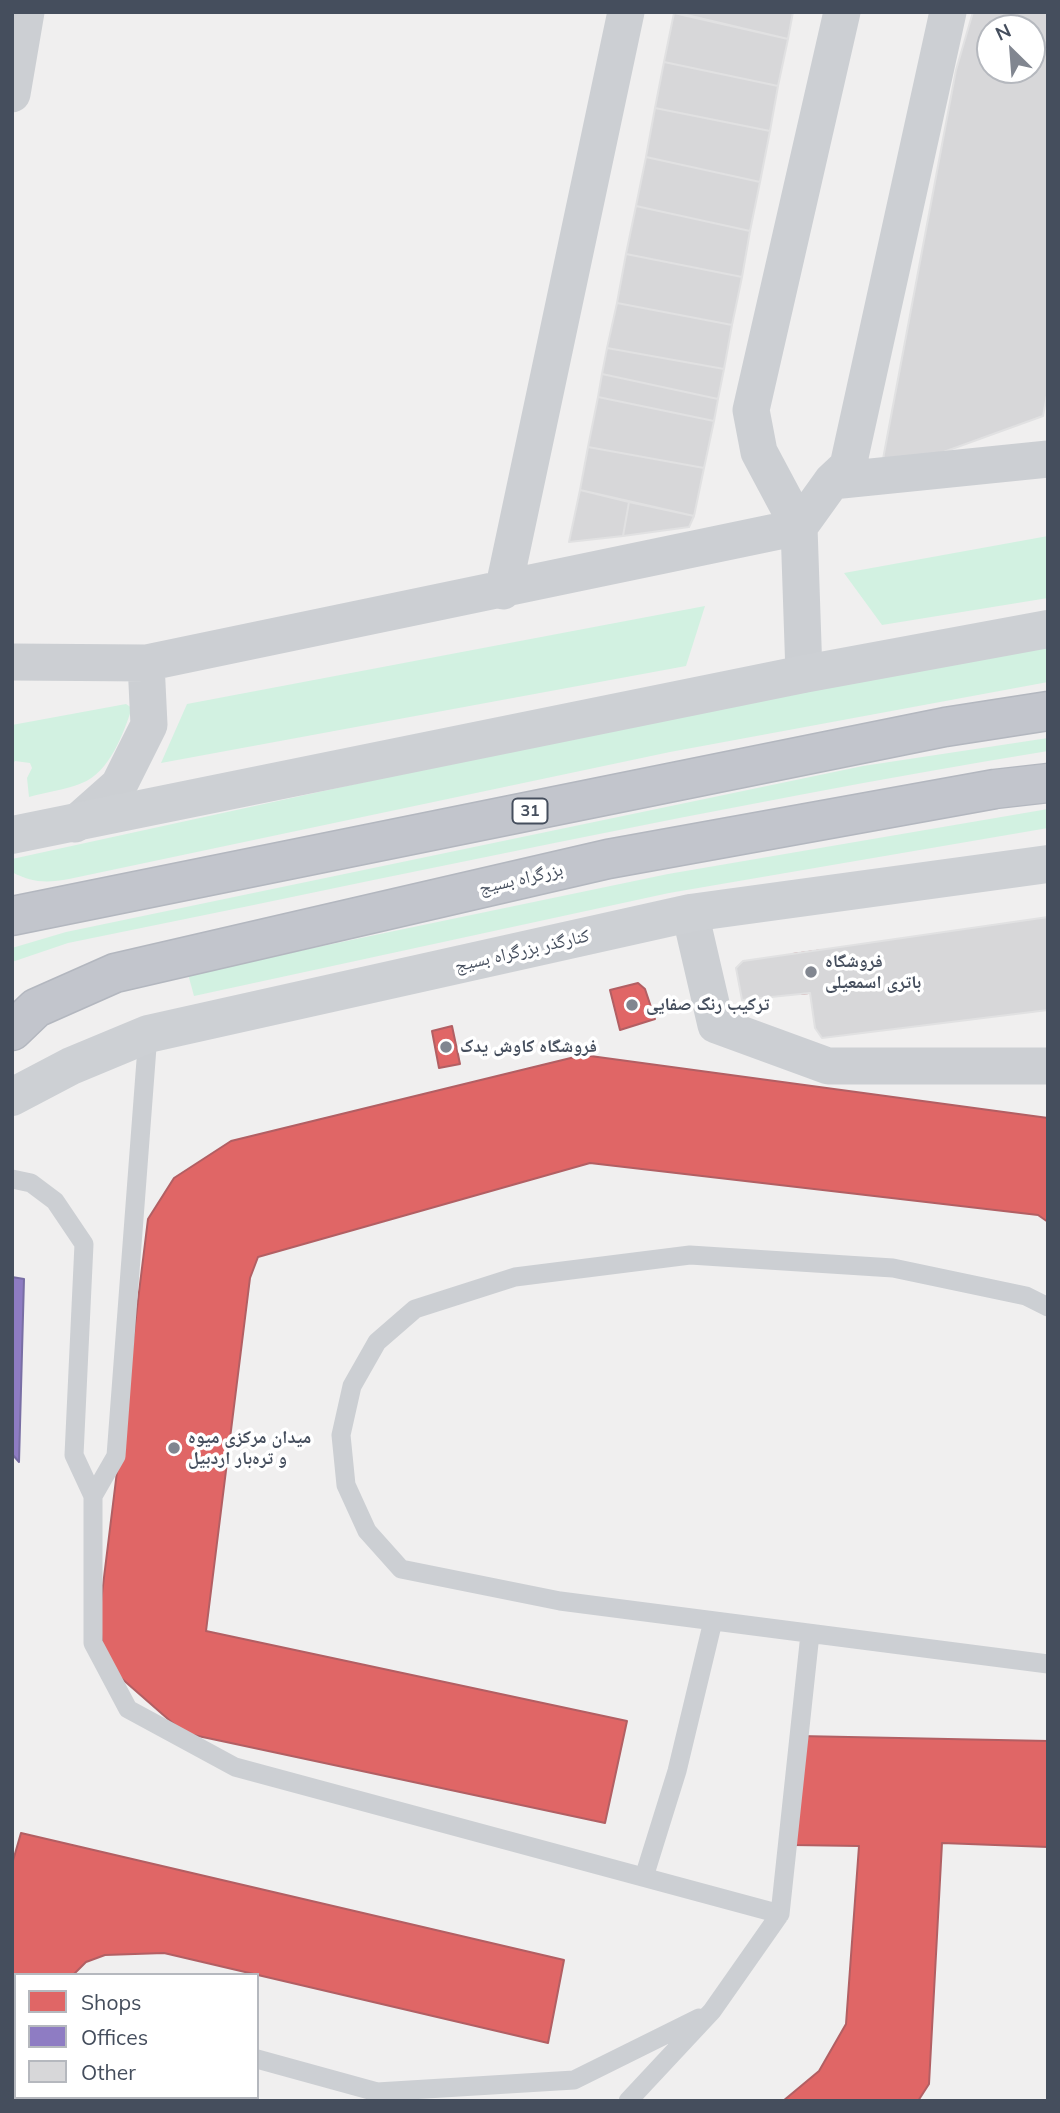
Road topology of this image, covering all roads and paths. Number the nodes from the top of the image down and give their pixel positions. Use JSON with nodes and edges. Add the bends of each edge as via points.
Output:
{"nodes":[{"id":1,"x":26,"y":12,"type":"edge"},
{"id":2,"x":626,"y":12,"type":"edge"},
{"id":3,"x":842,"y":12,"type":"edge"},
{"id":4,"x":948,"y":12,"type":"edge"},
{"id":5,"x":12,"y":94,"type":"edge"},
{"id":6,"x":1048,"y":459,"type":"edge"},
{"id":7,"x":832,"y":481,"type":"junction"},
{"id":8,"x":799,"y":527,"type":"junction"},
{"id":9,"x":503,"y":591,"type":"junction"},
{"id":10,"x":1048,"y":629,"type":"edge"},
{"id":11,"x":12,"y":662,"type":"edge"},
{"id":12,"x":146,"y":663,"type":"junction"},
{"id":13,"x":804,"y":674,"type":"junction"},
{"id":14,"x":1048,"y":711,"type":"edge"},
{"id":15,"x":1048,"y":783,"type":"edge"},
{"id":16,"x":75,"y":824,"type":"junction"},
{"id":17,"x":12,"y":835,"type":"edge"},
{"id":18,"x":1048,"y":864,"type":"edge"},
{"id":19,"x":690,"y":913,"type":"junction"},
{"id":20,"x":12,"y":916,"type":"edge"},
{"id":21,"x":20,"y":1012,"type":"edge"},
{"id":22,"x":148,"y":1034,"type":"junction"},
{"id":23,"x":1048,"y":1066,"type":"edge"},
{"id":24,"x":12,"y":1097,"type":"edge"},
{"id":25,"x":12,"y":1179,"type":"edge"},
{"id":26,"x":1048,"y":1307,"type":"edge"},
{"id":27,"x":93,"y":1496,"type":"junction"},
{"id":28,"x":713,"y":1621,"type":"junction"},
{"id":29,"x":810,"y":1634,"type":"junction"},
{"id":30,"x":1048,"y":1664,"type":"edge"},
{"id":31,"x":644,"y":1877,"type":"junction"},
{"id":32,"x":780,"y":1914,"type":"junction"},
{"id":33,"x":712,"y":2011,"type":"junction"},
{"id":34,"x":259,"y":2060,"type":"edge"},
{"id":35,"x":628,"y":2101,"type":"edge"}],
"edges":[{"from":1,"to":5,"type":"street"},
{"from":2,"to":9,"type":"street"},
{"from":3,"to":8,"type":"street","via":[[751,410],[759,452]]},
{"from":4,"to":7,"type":"street","via":[[848,466]]},
{"from":6,"to":7,"type":"street"},
{"from":7,"to":8,"type":"street"},
{"from":8,"to":9,"type":"street"},
{"from":8,"to":13,"type":"street"},
{"from":9,"to":12,"type":"street"},
{"from":10,"to":13,"type":"main road"},
{"from":11,"to":12,"type":"street"},
{"from":12,"to":16,"type":"street","via":[[149,725],[119,785]]},
{"from":13,"to":16,"type":"main road"},
{"from":14,"to":20,"type":"highway","number":"31","via":[[945,727]]},
{"from":15,"to":21,"type":"highway","name":"بزرگراه بسیج","via":[[981,791],[608,859],[115,973]]},
{"from":16,"to":17,"type":"main road"},
{"from":18,"to":19,"type":"main road","name":"کنارگذر بزرگراه بسیج"},
{"from":19,"to":22,"type":"main road","name":"کنارگذر بزرگراه بسیج"},
{"from":19,"to":23,"type":"street","via":[[716,1024],[828,1066]]},
{"from":22,"to":24,"type":"main road","name":"کنارگذر بزرگراه بسیج"},
{"from":22,"to":27,"type":"lane","via":[[116,1456]]},
{"from":25,"to":27,"type":"lane","via":[[31,1183],[55,1201],[84,1244],[74,1455]]},
{"from":26,"to":28,"type":"lane","via":[[1026,1296],[893,1268],[690,1255],[515,1277],[415,1309],[377,1342],[352,1386],[341,1435],[346,1485],[367,1531],[401,1569],[560,1601]]},
{"from":27,"to":31,"type":"lane","via":[[93,1643],[128,1709],[235,1766]]},
{"from":28,"to":29,"type":"lane"},
{"from":28,"to":31,"type":"lane","via":[[677,1771]]},
{"from":29,"to":30,"type":"lane"},
{"from":29,"to":32,"type":"lane"},
{"from":31,"to":32,"type":"lane"},
{"from":32,"to":33,"type":"lane"},
{"from":33,"to":34,"type":"lane","via":[[574,2080],[377,2092]]},
{"from":33,"to":35,"type":"lane"}]}
